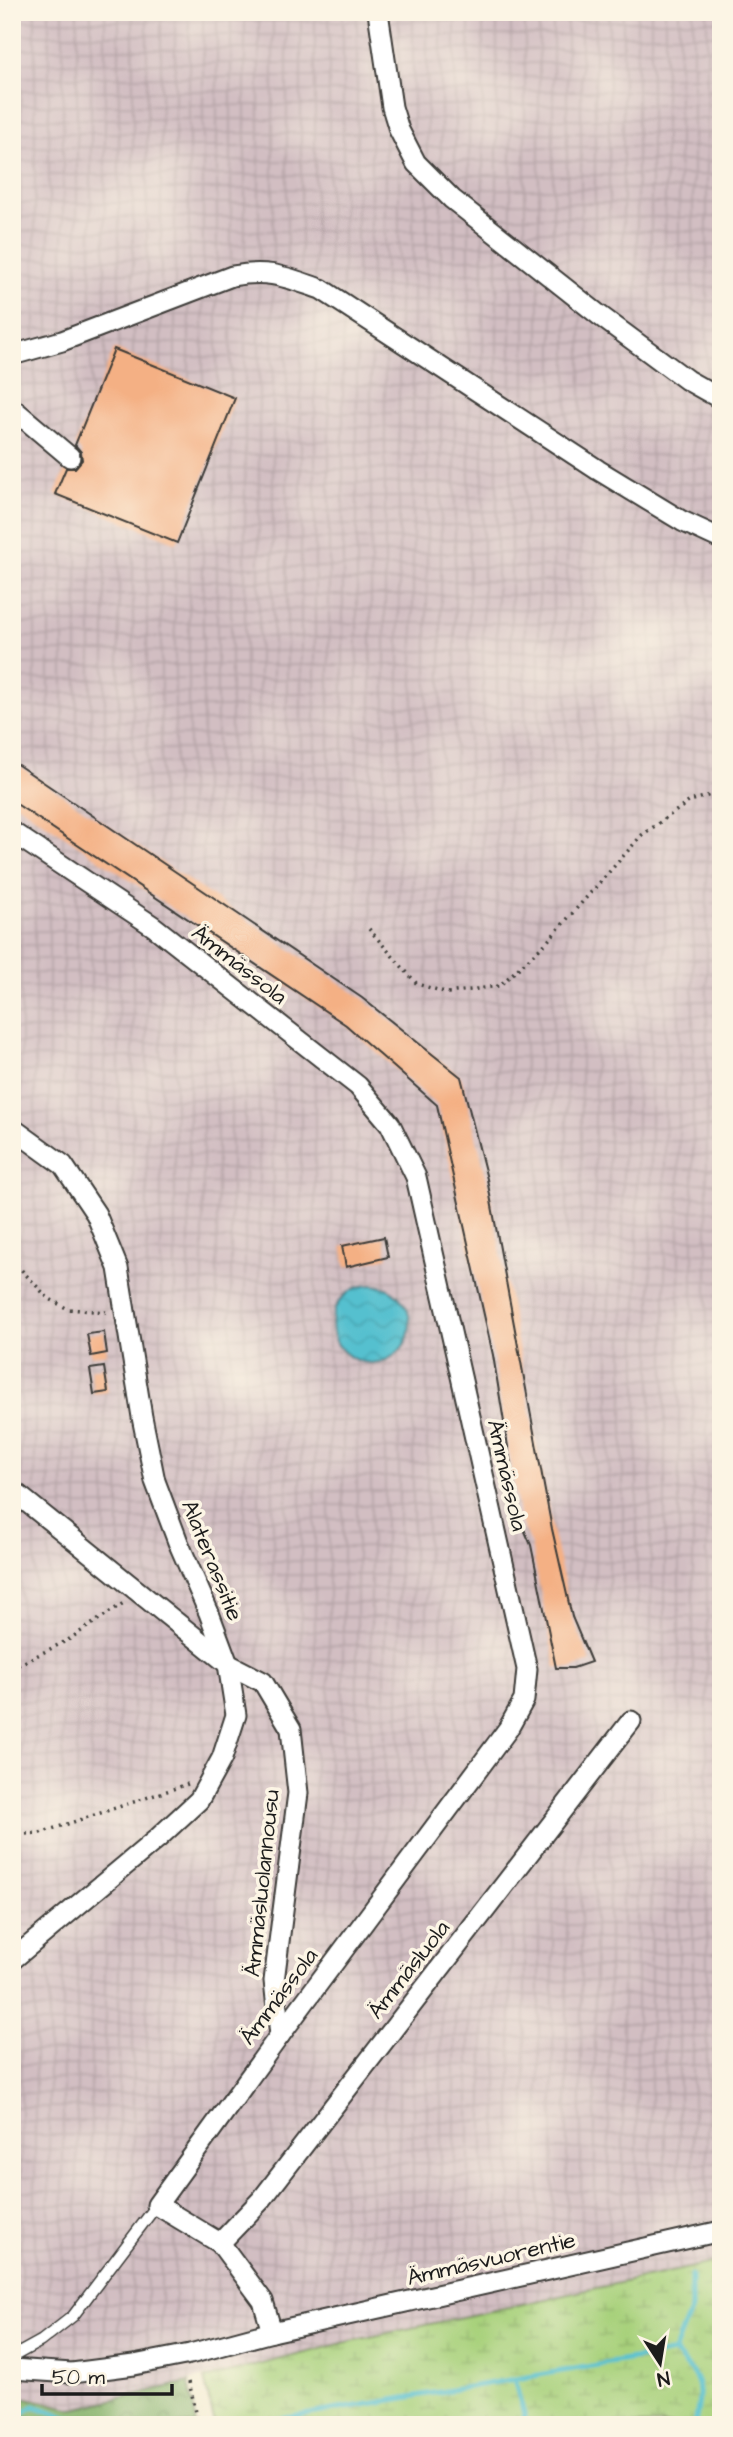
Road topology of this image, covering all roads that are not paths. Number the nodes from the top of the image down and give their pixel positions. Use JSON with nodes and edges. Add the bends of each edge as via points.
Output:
{"nodes":[{"id":1,"x":378,"y":12,"type":"edge"},
{"id":2,"x":12,"y":355,"type":"edge"},
{"id":3,"x":721,"y":399,"type":"edge"},
{"id":4,"x":12,"y":408,"type":"edge"},
{"id":5,"x":70,"y":457,"type":"dead end"},
{"id":6,"x":721,"y":538,"type":"edge"},
{"id":7,"x":12,"y":832,"type":"edge"},
{"id":8,"x":12,"y":1128,"type":"edge"},
{"id":9,"x":12,"y":1490,"type":"edge"},
{"id":10,"x":228,"y":1664,"type":"junction"},
{"id":11,"x":631,"y":1720,"type":"dead end"},
{"id":12,"x":12,"y":1960,"type":"edge"},
{"id":13,"x":279,"y":2035,"type":"junction"},
{"id":14,"x":157,"y":2205,"type":"junction"},
{"id":15,"x":721,"y":2231,"type":"edge"},
{"id":16,"x":220,"y":2243,"type":"junction"},
{"id":17,"x":272,"y":2332,"type":"junction"},
{"id":18,"x":12,"y":2357,"type":"edge"},
{"id":19,"x":12,"y":2369,"type":"edge"}],
"edges":[{"from":1,"to":3,"type":"street","via":[[392,107],[416,163],[452,199],[599,315],[687,380]]},
{"from":2,"to":6,"type":"street","via":[[62,341],[232,276],[276,274],[321,289],[598,470],[682,521]]},
{"from":4,"to":5,"type":"street"},
{"from":7,"to":13,"type":"street","name":"Ämmässola","via":[[153,926],[358,1086],[390,1124],[416,1178],[524,1655],[524,1700],[508,1729]]},
{"from":8,"to":10,"type":"street","name":"Alaterassitie","via":[[63,1165],[96,1214],[118,1268],[155,1481]]},
{"from":9,"to":10,"type":"street","name":"Ämmäsluolannousu"},
{"from":10,"to":12,"type":"street","name":"Alaterassitie","via":[[236,1715],[222,1758],[199,1800]]},
{"from":10,"to":13,"type":"street","name":"Ämmäsluolannousu","via":[[263,1682],[291,1728],[298,1793],[274,1981]]},
{"from":11,"to":16,"type":"street","name":"Ämmäsluola","via":[[262,2199]]},
{"from":13,"to":14,"type":"street","name":"Ämmässola"},
{"from":14,"to":16,"type":"street"},
{"from":14,"to":18,"type":"lane","via":[[73,2316]]},
{"from":15,"to":17,"type":"street","name":"Ämmäsvuorentie"},
{"from":16,"to":17,"type":"street","via":[[262,2301]]},
{"from":17,"to":19,"type":"street","name":"Ämmäsvuorentie","via":[[134,2365],[72,2373]]}]}
